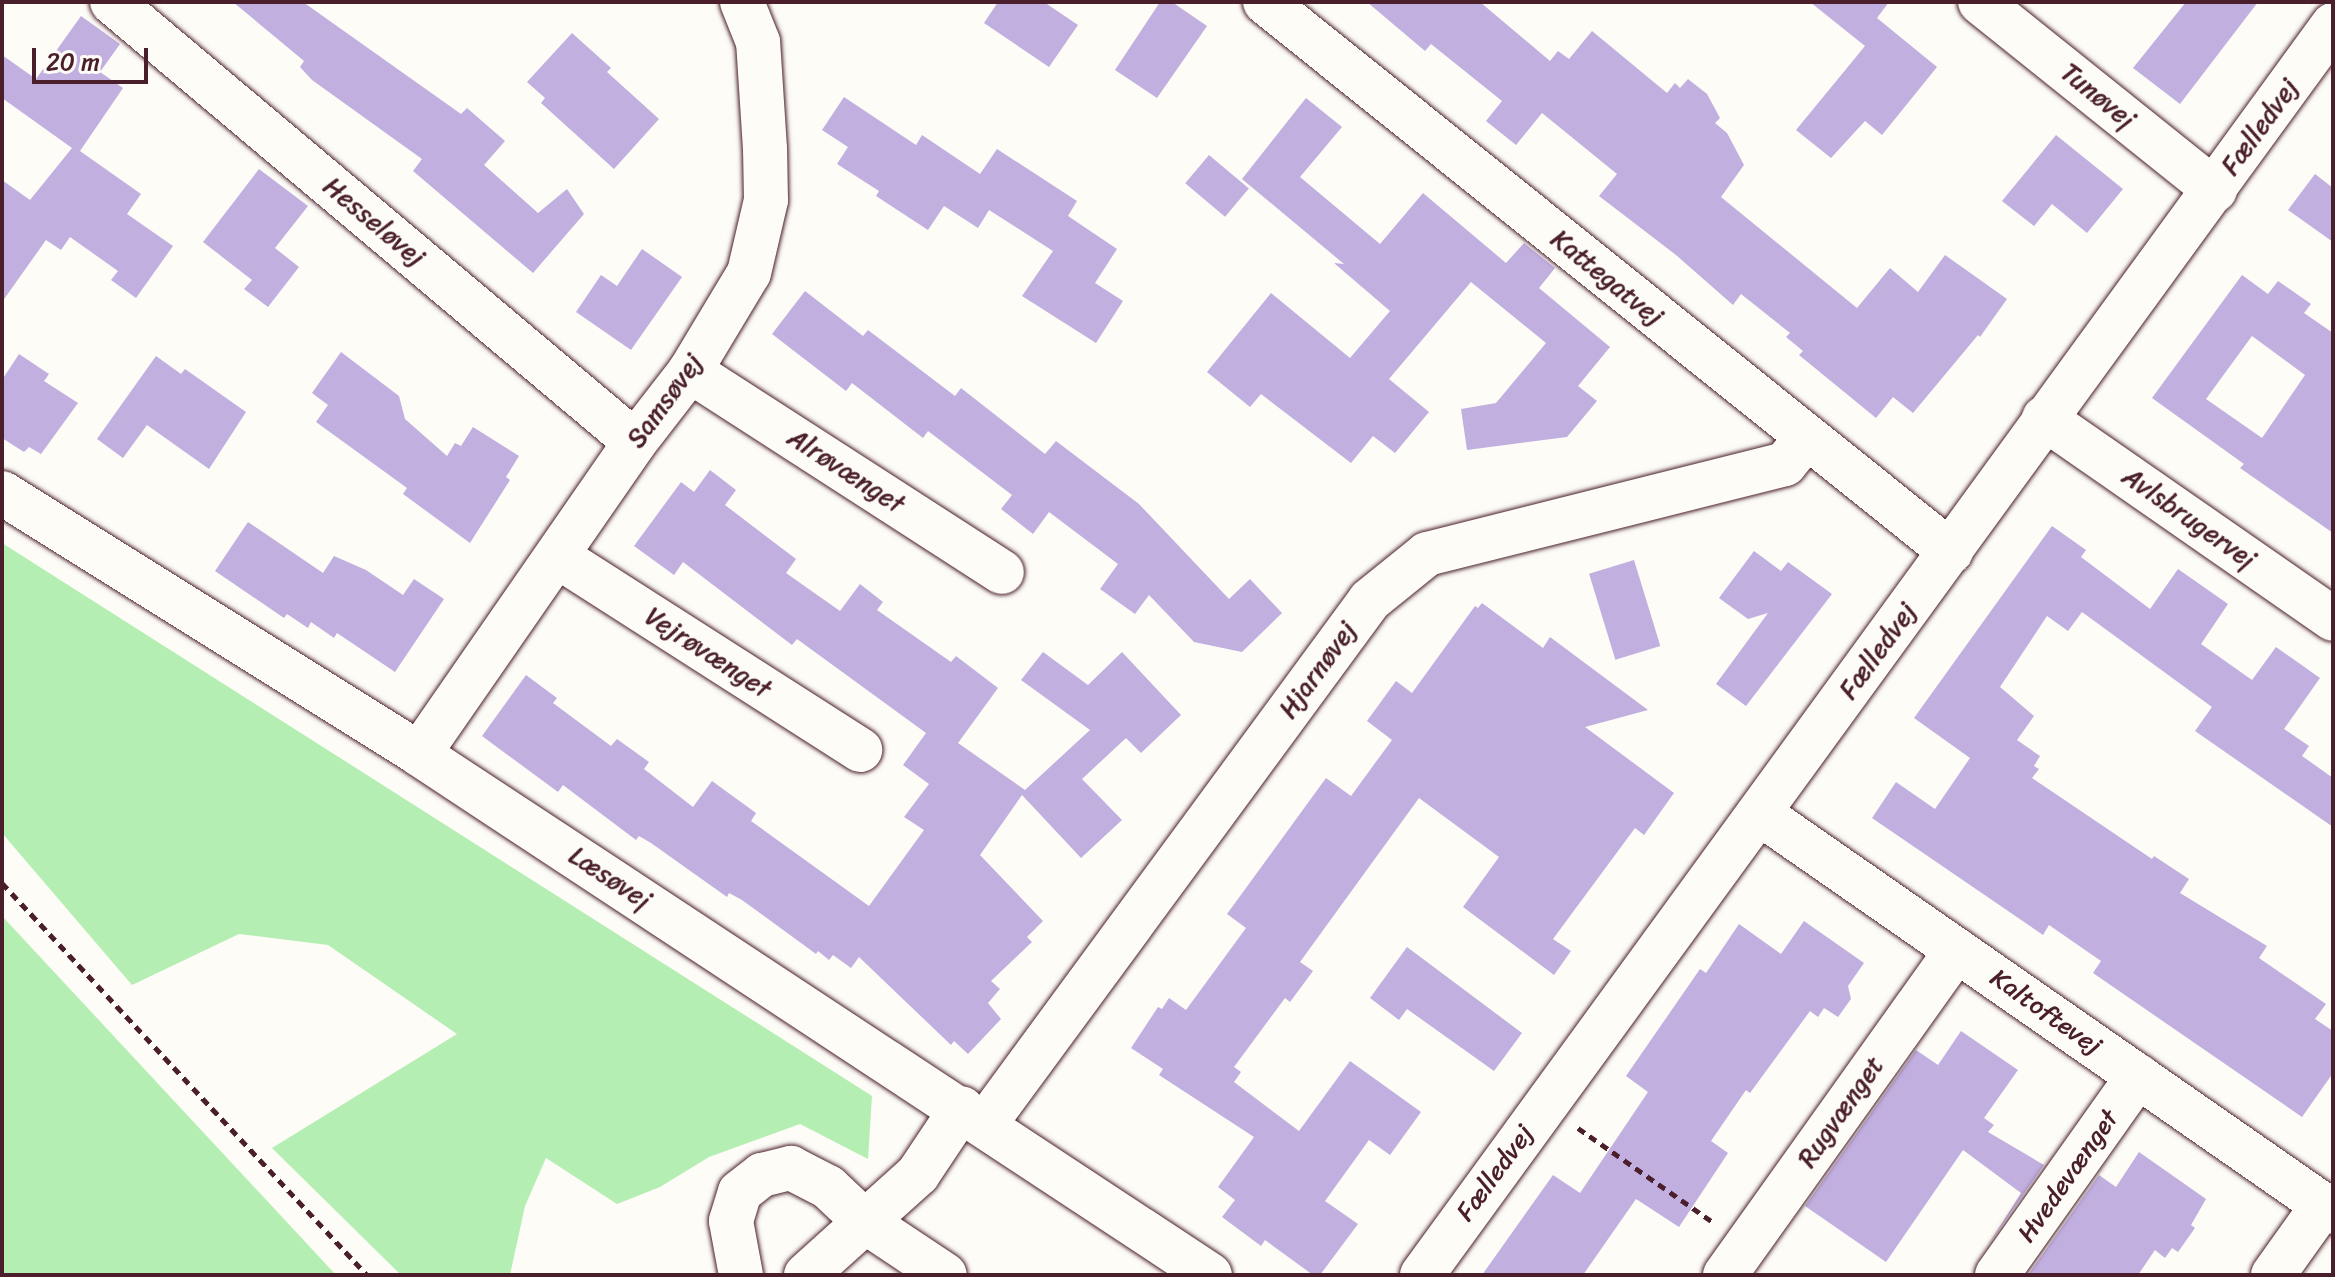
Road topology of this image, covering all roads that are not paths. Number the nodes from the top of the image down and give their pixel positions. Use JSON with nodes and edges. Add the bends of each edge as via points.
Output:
{"nodes":[{"id":1,"x":112,"y":2,"type":"edge"},
{"id":2,"x":742,"y":2,"type":"edge"},
{"id":3,"x":1265,"y":2,"type":"edge"},
{"id":4,"x":1980,"y":2,"type":"edge"},
{"id":5,"x":2333,"y":25,"type":"edge"},
{"id":6,"x":2215,"y":190,"type":"junction"},
{"id":7,"x":690,"y":371,"type":"junction"},
{"id":8,"x":2044,"y":418,"type":"junction"},
{"id":9,"x":1806,"y":438,"type":"junction"},
{"id":10,"x":635,"y":442,"type":"junction"},
{"id":11,"x":2,"y":493,"type":"edge"},
{"id":12,"x":1951,"y":552,"type":"junction"},
{"id":13,"x":557,"y":556,"type":"junction"},
{"id":14,"x":1002,"y":572,"type":"dead end"},
{"id":15,"x":2333,"y":619,"type":"edge"},
{"id":16,"x":860,"y":750,"type":"dead end"},
{"id":17,"x":419,"y":754,"type":"junction"},
{"id":18,"x":1759,"y":813,"type":"junction"},
{"id":19,"x":1957,"y":950,"type":"junction"},
{"id":20,"x":2138,"y":1076,"type":"junction"},
{"id":21,"x":973,"y":1116,"type":"junction"},
{"id":22,"x":2328,"y":1208,"type":"edge"},
{"id":23,"x":864,"y":1221,"type":"junction"},
{"id":24,"x":1735,"y":1260,"type":"edge"},
{"id":25,"x":741,"y":1275,"type":"edge"},
{"id":26,"x":806,"y":1275,"type":"edge"},
{"id":27,"x":945,"y":1275,"type":"edge"},
{"id":28,"x":1210,"y":1275,"type":"edge"},
{"id":29,"x":1422,"y":1275,"type":"edge"},
{"id":30,"x":1997,"y":1275,"type":"edge"},
{"id":31,"x":2273,"y":1275,"type":"edge"}],
"edges":[{"from":1,"to":10,"type":"street","name":"Hesseløvej"},
{"from":2,"to":7,"type":"street","name":"Samsøvej","via":[[758,42],[766,200],[749,273]]},
{"from":3,"to":9,"type":"street","name":"Kattegatvej"},
{"from":4,"to":6,"type":"street","name":"Tunøvej"},
{"from":5,"to":6,"type":"street","name":"Fælledvej"},
{"from":6,"to":8,"type":"street","name":"Fælledvej"},
{"from":7,"to":10,"type":"street","name":"Samsøvej"},
{"from":7,"to":14,"type":"street","name":"Alrøvænget"},
{"from":8,"to":12,"type":"street","name":"Fælledvej"},
{"from":8,"to":15,"type":"street","name":"Avlsbrugervej"},
{"from":9,"to":12,"type":"street","name":"Kattegatvej"},
{"from":9,"to":21,"type":"street","name":"Hjarnøvej","via":[[1785,464],[1427,554],[1370,600]]},
{"from":10,"to":13,"type":"street","name":"Samsøvej"},
{"from":11,"to":17,"type":"street","name":"Læsøvej"},
{"from":12,"to":18,"type":"street","name":"Fælledvej"},
{"from":13,"to":16,"type":"street","name":"Vejrøvænget"},
{"from":13,"to":17,"type":"street","name":"Samsøvej"},
{"from":17,"to":21,"type":"street","name":"Læsøvej"},
{"from":18,"to":19,"type":"street","name":"Kaltoftevej"},
{"from":18,"to":29,"type":"street","name":"Fælledvej"},
{"from":19,"to":20,"type":"street","name":"Kaltoftevej"},
{"from":19,"to":24,"type":"street","name":"Rugvænget"},
{"from":20,"to":22,"type":"street","name":"Kaltoftevej"},
{"from":20,"to":30,"type":"street","name":"Hvedevænget"},
{"from":21,"to":23,"type":"street","name":"Hjarnøvej"},
{"from":21,"to":28,"type":"street","name":"Læsøvej"},
{"from":22,"to":31,"type":"street"},
{"from":23,"to":25,"type":"street","via":[[828,1187],[791,1168],[762,1175],[740,1192],[731,1221]]},
{"from":23,"to":26,"type":"street","name":"Hjarnøvej"},
{"from":23,"to":27,"type":"street"}]}
